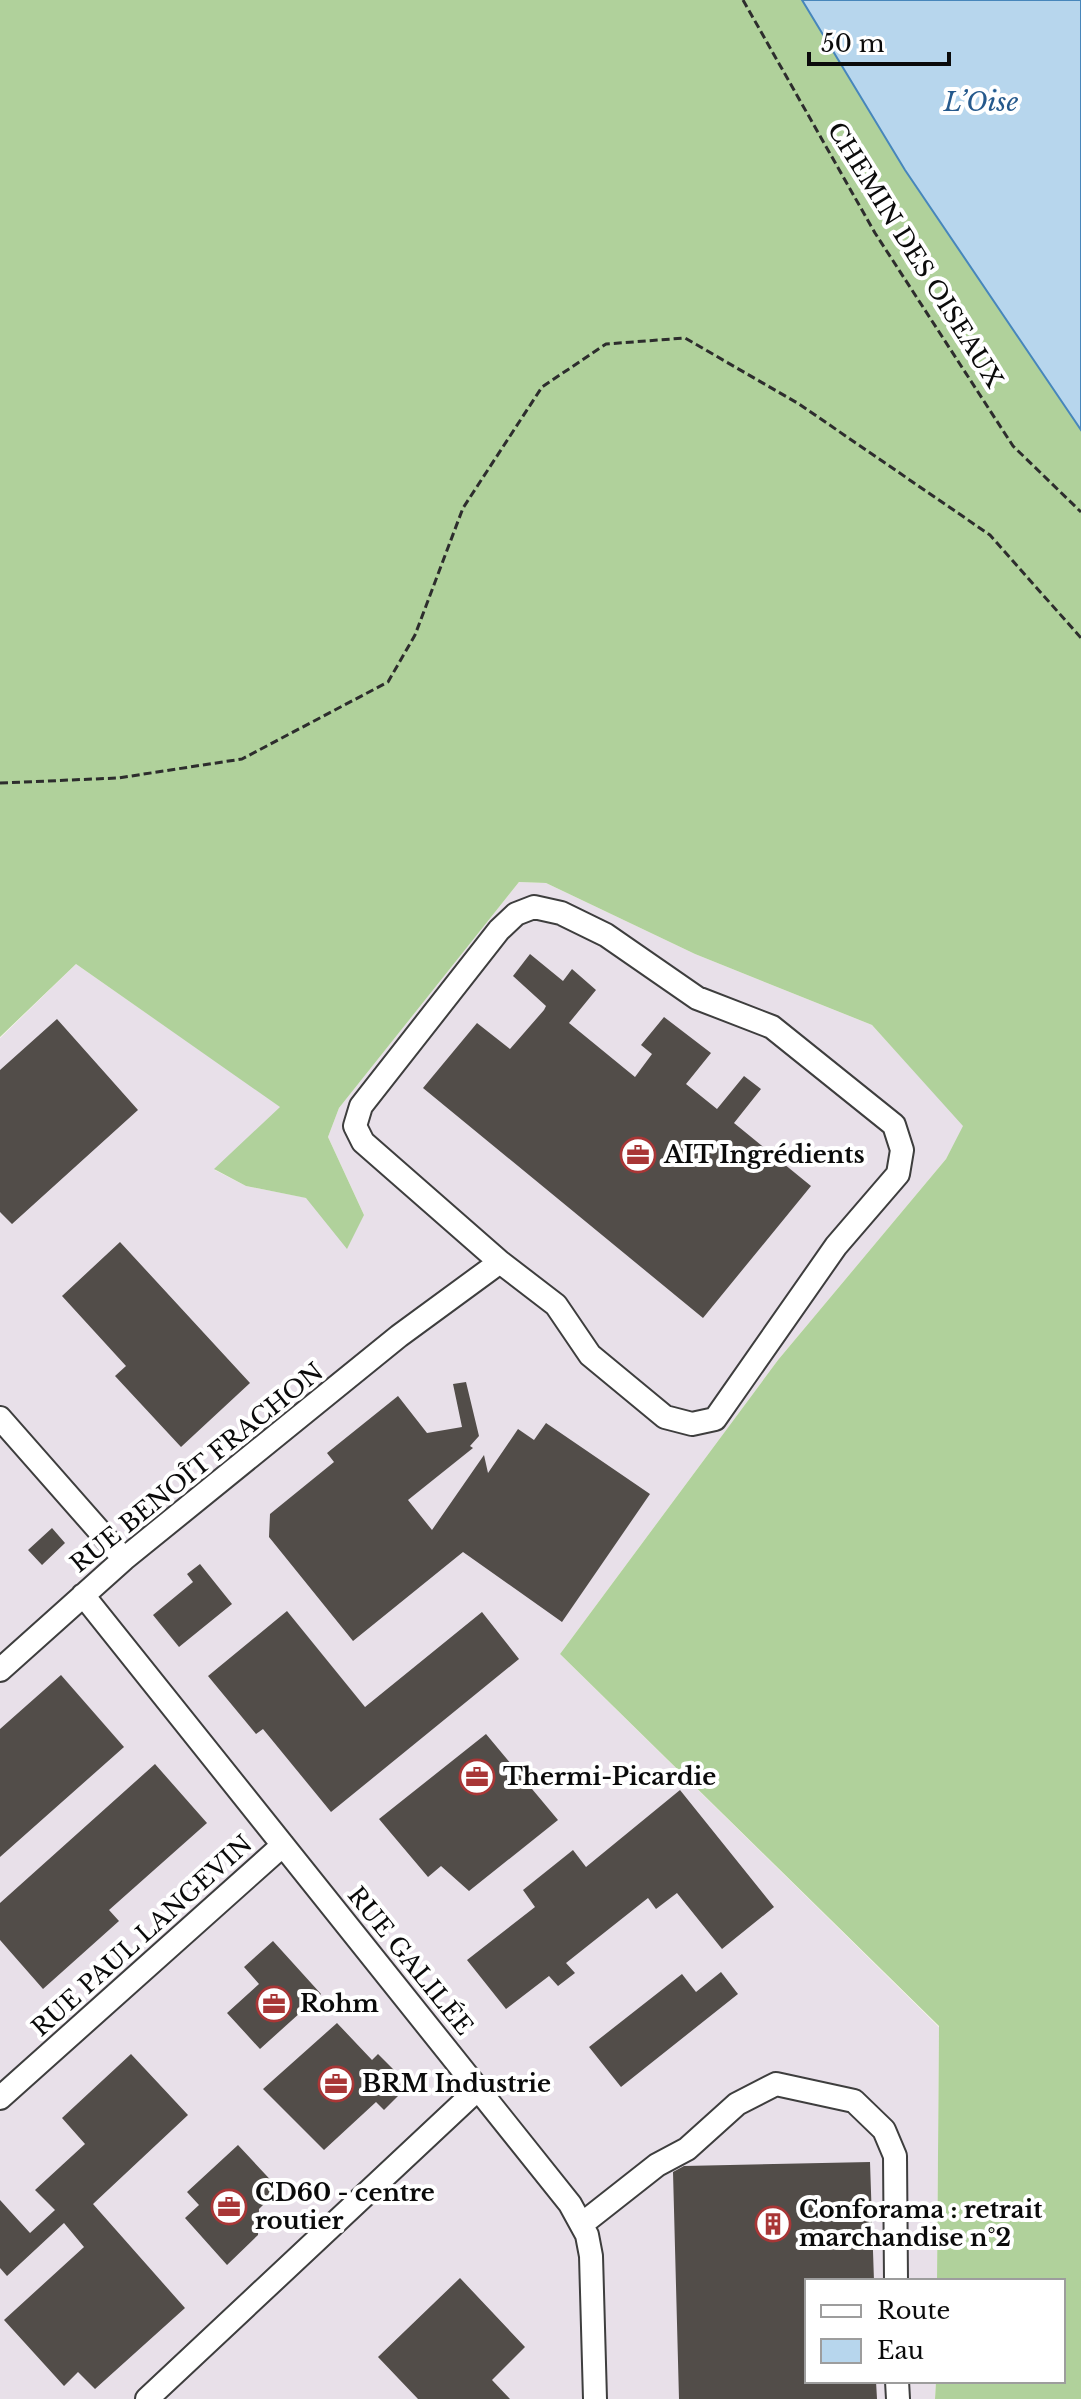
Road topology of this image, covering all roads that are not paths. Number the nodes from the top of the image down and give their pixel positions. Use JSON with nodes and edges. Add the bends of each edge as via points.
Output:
{"nodes":[{"id":1,"x":500,"y":1262,"type":"junction"},
{"id":2,"x":0,"y":1418,"type":"edge"},
{"id":3,"x":124,"y":1559,"type":"junction"},
{"id":4,"x":83,"y":1595,"type":"junction"},
{"id":5,"x":0,"y":1670,"type":"edge"},
{"id":6,"x":283,"y":1845,"type":"junction"},
{"id":7,"x":479,"y":2088,"type":"junction"},
{"id":8,"x":0,"y":2098,"type":"edge"},
{"id":9,"x":582,"y":2224,"type":"junction"},
{"id":10,"x":896,"y":2279,"type":"edge"},
{"id":11,"x":147,"y":2399,"type":"edge"},
{"id":12,"x":595,"y":2399,"type":"edge"}],
"edges":[{"from":1,"to":1,"type":"street","via":[[363,1142],[355,1126],[361,1106],[499,930],[516,914],[534,907],[561,913],[606,935],[718,1008],[772,1027],[894,1125],[902,1150],[898,1174],[836,1246],[715,1419],[692,1424],[665,1417],[590,1355],[556,1305]]},
{"from":1,"to":3,"type":"street","name":"RUE BENOÎT FRACHON","via":[[399,1336]]},
{"from":2,"to":3,"type":"street"},
{"from":3,"to":4,"type":"street","name":"RUE BENOÎT FRACHON"},
{"from":4,"to":5,"type":"street","name":"RUE BENOÎT FRACHON"},
{"from":4,"to":6,"type":"street","name":"RUE GALILÉE"},
{"from":6,"to":7,"type":"street","name":"RUE GALILÉE"},
{"from":6,"to":8,"type":"street","name":"RUE PAUL LANGEVIN"},
{"from":7,"to":9,"type":"street","name":"RUE GALILÉE"},
{"from":7,"to":11,"type":"street"},
{"from":9,"to":10,"type":"street","via":[[657,2165],[687,2149],[737,2104],[776,2084],[854,2101],[884,2130],[895,2156]]},
{"from":9,"to":12,"type":"street","name":"RUE GALILÉE","via":[[591,2256]]}]}
